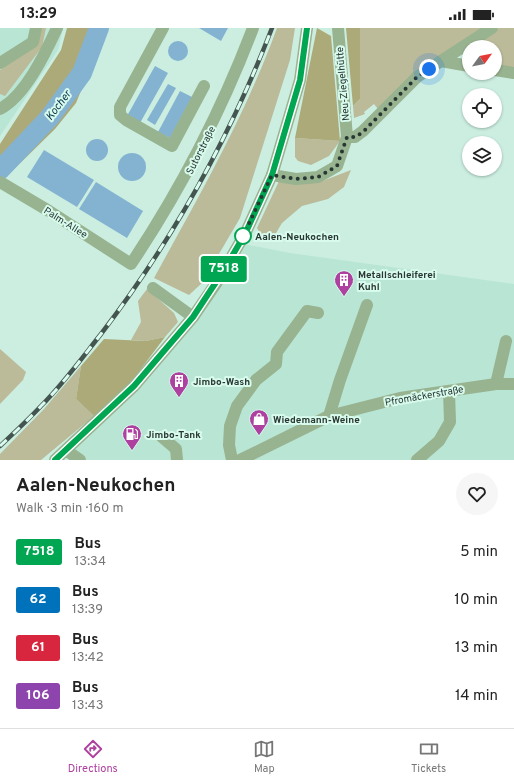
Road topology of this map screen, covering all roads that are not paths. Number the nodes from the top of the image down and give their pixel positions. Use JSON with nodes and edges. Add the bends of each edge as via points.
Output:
{"nodes":[{"id":1,"x":36,"y":28,"type":"edge"},
{"id":2,"x":57,"y":28,"type":"edge"},
{"id":3,"x":163,"y":28,"type":"edge"},
{"id":4,"x":253,"y":28,"type":"edge"},
{"id":5,"x":307,"y":28,"type":"edge"},
{"id":6,"x":338,"y":28,"type":"edge"},
{"id":7,"x":492,"y":28,"type":"edge"},
{"id":8,"x":441,"y":61,"type":"junction"},
{"id":9,"x":0,"y":62,"type":"edge"},
{"id":10,"x":462,"y":65,"type":"edge"},
{"id":11,"x":502,"y":71,"type":"edge"},
{"id":12,"x":514,"y":73,"type":"edge"},
{"id":13,"x":204,"y":86,"type":"dead end"},
{"id":14,"x":0,"y":109,"type":"edge"},
{"id":15,"x":347,"y":137,"type":"junction"},
{"id":16,"x":272,"y":175,"type":"junction"},
{"id":17,"x":3,"y":183,"type":"edge"},
{"id":18,"x":131,"y":264,"type":"joint"},
{"id":19,"x":153,"y":288,"type":"dead end"},
{"id":20,"x":367,"y":305,"type":"dead end"},
{"id":21,"x":318,"y":313,"type":"dead end"},
{"id":22,"x":193,"y":317,"type":"junction"},
{"id":23,"x":506,"y":341,"type":"dead end"},
{"id":24,"x":496,"y":384,"type":"junction"},
{"id":25,"x":514,"y":384,"type":"edge"},
{"id":26,"x":450,"y":391,"type":"junction"},
{"id":27,"x":329,"y":416,"type":"junction"},
{"id":28,"x":162,"y":437,"type":"dead end"},
{"id":29,"x":67,"y":451,"type":"junction"},
{"id":30,"x":55,"y":460,"type":"edge"},
{"id":31,"x":80,"y":460,"type":"edge"},
{"id":32,"x":177,"y":460,"type":"edge"},
{"id":33,"x":232,"y":460,"type":"edge"},
{"id":34,"x":240,"y":460,"type":"edge"},
{"id":35,"x":417,"y":460,"type":"edge"}],
"edges":[{"from":1,"to":9,"type":"street","via":[[33,42]]},
{"from":2,"to":14,"type":"street","via":[[49,47],[20,92],[11,104]]},
{"from":3,"to":13,"type":"street","via":[[120,107],[120,115],[172,146]]},
{"from":4,"to":18,"type":"street","name":"Sutorstraße","via":[[222,106],[201,148]]},
{"from":5,"to":16,"type":"street","via":[[300,80]]},
{"from":6,"to":15,"type":"street","name":"Neu-Ziegelhütte"},
{"from":7,"to":8,"type":"street"},
{"from":8,"to":10,"type":"street"},
{"from":8,"to":15,"type":"street","via":[[417,77],[363,132],[355,137]]},
{"from":11,"to":12,"type":"street"},
{"from":15,"to":16,"type":"street","name":"Neu-Ziegelhütte","via":[[337,166],[318,177],[296,179]]},
{"from":16,"to":22,"type":"street","via":[[246,232]]},
{"from":17,"to":18,"type":"street","name":"Palm-Allee"},
{"from":19,"to":22,"type":"street"},
{"from":20,"to":27,"type":"street"},
{"from":21,"to":33,"type":"street","via":[[307,311],[277,352],[276,364],[256,380],[237,406],[230,426],[229,445]]},
{"from":22,"to":29,"type":"street","via":[[134,386]]},
{"from":23,"to":24,"type":"street"},
{"from":24,"to":25,"type":"street","name":"Pfromäckerstraße"},
{"from":24,"to":26,"type":"street","name":"Pfromäckerstraße"},
{"from":26,"to":27,"type":"street","name":"Pfromäckerstraße","via":[[400,398]]},
{"from":26,"to":35,"type":"street","via":[[450,422],[439,441]]},
{"from":27,"to":34,"type":"street","name":"Pfromäckerstraße"},
{"from":28,"to":32,"type":"street","via":[[176,449]]},
{"from":29,"to":30,"type":"street"},
{"from":29,"to":31,"type":"street"}]}
